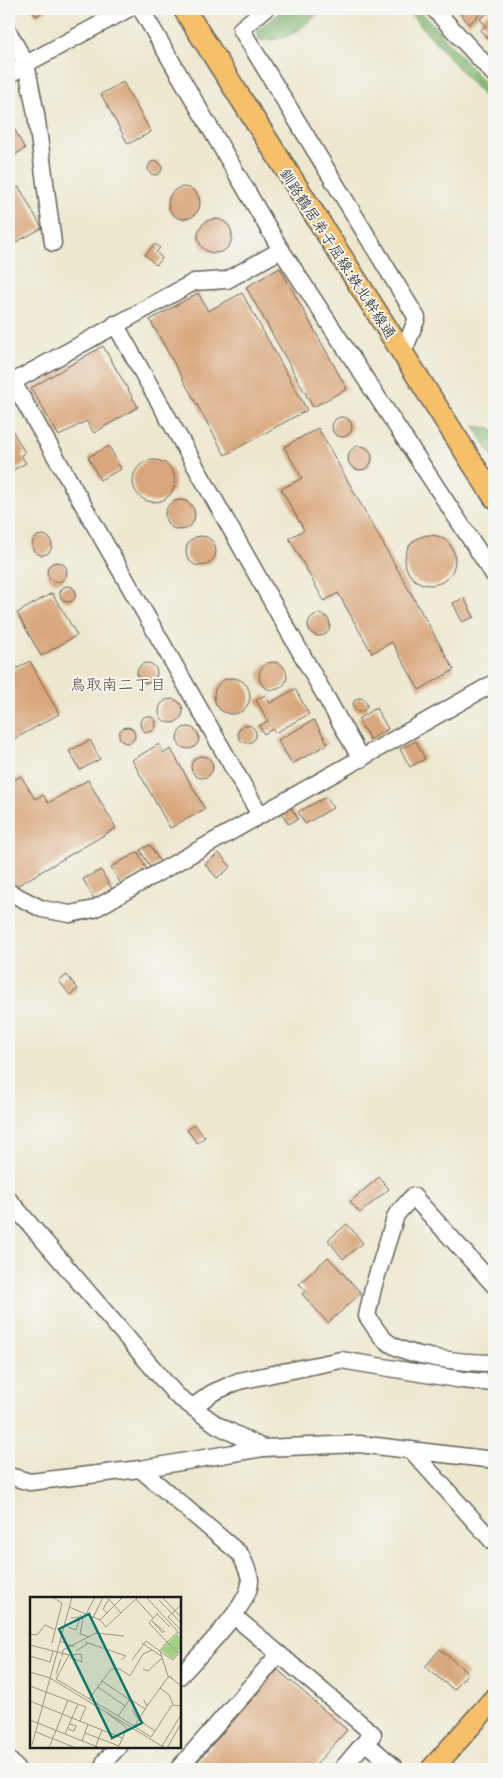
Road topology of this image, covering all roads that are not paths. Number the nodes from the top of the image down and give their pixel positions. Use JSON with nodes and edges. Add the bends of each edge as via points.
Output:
{"nodes":[{"id":1,"x":128,"y":9,"type":"edge"},
{"id":2,"x":141,"y":9,"type":"edge"},
{"id":3,"x":184,"y":9,"type":"edge"},
{"id":4,"x":265,"y":9,"type":"edge"},
{"id":5,"x":434,"y":9,"type":"edge"},
{"id":6,"x":9,"y":33,"type":"edge"},
{"id":7,"x":26,"y":64,"type":"junction"},
{"id":8,"x":494,"y":74,"type":"edge"},
{"id":9,"x":9,"y":76,"type":"edge"},
{"id":10,"x":54,"y":243,"type":"dead end"},
{"id":11,"x":281,"y":250,"type":"junction"},
{"id":12,"x":115,"y":324,"type":"junction"},
{"id":13,"x":403,"y":353,"type":"junction"},
{"id":14,"x":11,"y":383,"type":"edge"},
{"id":15,"x":494,"y":497,"type":"edge"},
{"id":16,"x":494,"y":575,"type":"edge"},
{"id":17,"x":494,"y":683,"type":"edge"},
{"id":18,"x":361,"y":759,"type":"junction"},
{"id":19,"x":260,"y":815,"type":"junction"},
{"id":20,"x":9,"y":892,"type":"edge"},
{"id":21,"x":9,"y":1200,"type":"edge"},
{"id":22,"x":494,"y":1285,"type":"edge"},
{"id":23,"x":494,"y":1363,"type":"edge"},
{"id":24,"x":494,"y":1383,"type":"edge"},
{"id":25,"x":193,"y":1407,"type":"junction"},
{"id":26,"x":262,"y":1448,"type":"junction"},
{"id":27,"x":410,"y":1450,"type":"junction"},
{"id":28,"x":494,"y":1460,"type":"edge"},
{"id":29,"x":140,"y":1469,"type":"junction"},
{"id":30,"x":9,"y":1476,"type":"edge"},
{"id":31,"x":494,"y":1543,"type":"edge"},
{"id":32,"x":234,"y":1616,"type":"junction"},
{"id":33,"x":279,"y":1654,"type":"junction"},
{"id":34,"x":181,"y":1675,"type":"edge"},
{"id":35,"x":494,"y":1698,"type":"edge"},
{"id":36,"x":365,"y":1742,"type":"junction"},
{"id":37,"x":117,"y":1748,"type":"edge"},
{"id":38,"x":9,"y":1760,"type":"edge"},
{"id":39,"x":17,"y":1769,"type":"edge"},
{"id":40,"x":103,"y":1769,"type":"edge"},
{"id":41,"x":178,"y":1769,"type":"edge"},
{"id":42,"x":342,"y":1769,"type":"edge"},
{"id":43,"x":396,"y":1769,"type":"edge"},
{"id":44,"x":432,"y":1769,"type":"edge"}],
"edges":[{"from":1,"to":7,"type":"street"},
{"from":2,"to":11,"type":"street"},
{"from":3,"to":13,"type":"main road","name":"釧路鶴居弟子屈線:鉄北幹線通"},
{"from":4,"to":13,"type":"street","via":[[240,29],[417,318]]},
{"from":5,"to":8,"type":"street"},
{"from":6,"to":7,"type":"street"},
{"from":7,"to":9,"type":"street"},
{"from":7,"to":10,"type":"street"},
{"from":11,"to":12,"type":"street","via":[[227,280],[194,282]]},
{"from":11,"to":16,"type":"street"},
{"from":12,"to":14,"type":"street"},
{"from":12,"to":18,"type":"street"},
{"from":13,"to":15,"type":"main road","name":"釧路鶴居弟子屈線:鉄北幹線通"},
{"from":14,"to":19,"type":"street"},
{"from":17,"to":18,"type":"street"},
{"from":18,"to":19,"type":"street"},
{"from":19,"to":20,"type":"street","via":[[94,909],[70,914],[42,909]]},
{"from":21,"to":25,"type":"street","via":[[176,1394]]},
{"from":22,"to":23,"type":"street","via":[[413,1196],[396,1215],[367,1316],[384,1340],[411,1354],[470,1363]]},
{"from":24,"to":25,"type":"street","via":[[341,1360],[239,1381],[212,1393]]},
{"from":25,"to":26,"type":"street","via":[[216,1425]]},
{"from":26,"to":27,"type":"street","via":[[359,1444]]},
{"from":26,"to":29,"type":"street"},
{"from":27,"to":28,"type":"street"},
{"from":27,"to":31,"type":"street"},
{"from":29,"to":30,"type":"street","via":[[30,1482]]},
{"from":29,"to":32,"type":"street","via":[[240,1554],[250,1582],[245,1599]]},
{"from":32,"to":33,"type":"street"},
{"from":32,"to":34,"type":"street"},
{"from":33,"to":36,"type":"street","via":[[373,1734]]},
{"from":33,"to":41,"type":"street"},
{"from":35,"to":44,"type":"main road"},
{"from":36,"to":42,"type":"street"},
{"from":36,"to":43,"type":"street"},
{"from":37,"to":40,"type":"street","via":[[105,1761]]},
{"from":38,"to":39,"type":"street"}]}
